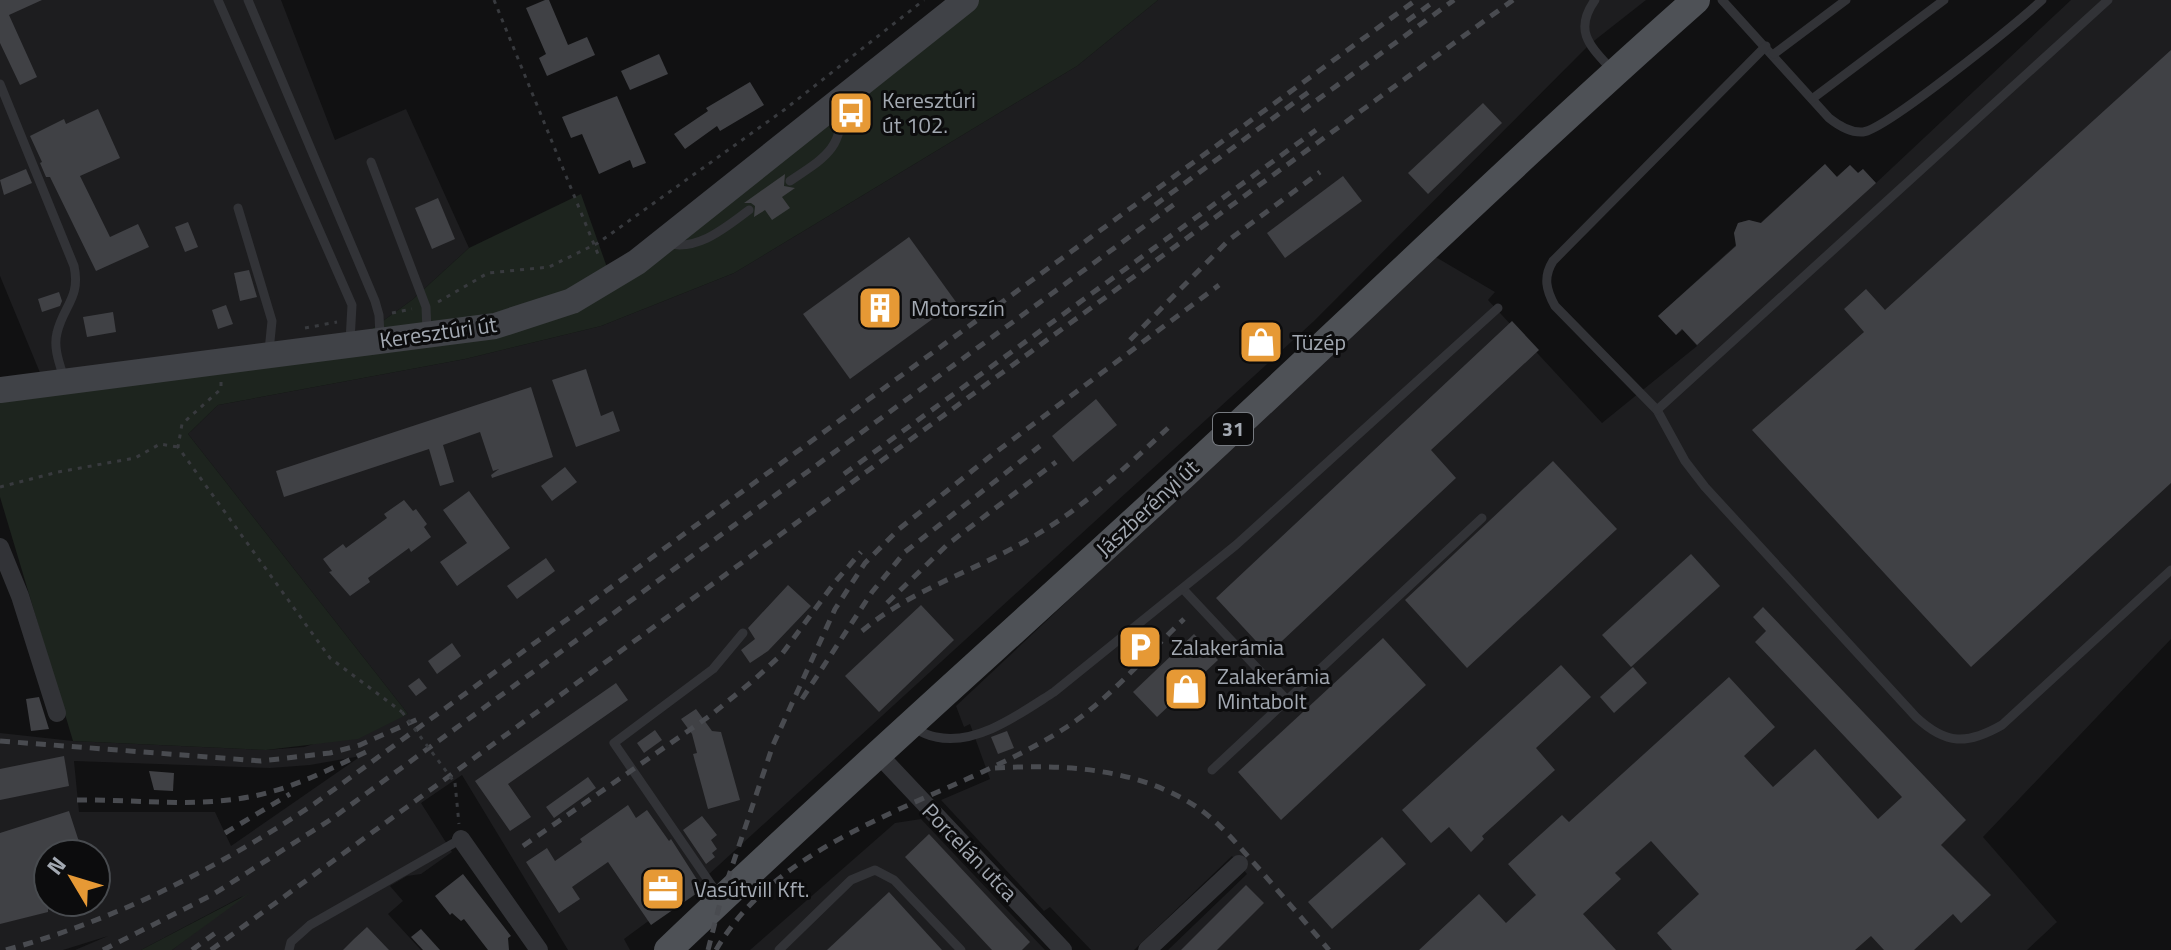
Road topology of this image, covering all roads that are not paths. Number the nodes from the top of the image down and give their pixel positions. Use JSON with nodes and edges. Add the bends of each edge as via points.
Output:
{"nodes":[{"id":1,"x":218,"y":0,"type":"edge"},
{"id":2,"x":248,"y":0,"type":"edge"},
{"id":3,"x":966,"y":0,"type":"edge"},
{"id":4,"x":1595,"y":0,"type":"edge"},
{"id":5,"x":1696,"y":0,"type":"edge"},
{"id":6,"x":1722,"y":0,"type":"edge"},
{"id":7,"x":1846,"y":0,"type":"edge"},
{"id":8,"x":1944,"y":0,"type":"edge"},
{"id":9,"x":2042,"y":0,"type":"edge"},
{"id":10,"x":2108,"y":0,"type":"edge"},
{"id":11,"x":1766,"y":46,"type":"junction"},
{"id":12,"x":1774,"y":54,"type":"junction"},
{"id":13,"x":1614,"y":73,"type":"junction"},
{"id":14,"x":0,"y":84,"type":"edge"},
{"id":15,"x":1812,"y":99,"type":"junction"},
{"id":16,"x":841,"y":100,"type":"junction"},
{"id":17,"x":371,"y":162,"type":"dead end"},
{"id":18,"x":790,"y":181,"type":"dead end"},
{"id":19,"x":238,"y":208,"type":"dead end"},
{"id":20,"x":749,"y":210,"type":"dead end"},
{"id":21,"x":663,"y":242,"type":"junction"},
{"id":22,"x":1498,"y":308,"type":"dead end"},
{"id":23,"x":380,"y":328,"type":"junction"},
{"id":24,"x":351,"y":332,"type":"junction"},
{"id":25,"x":428,"y":334,"type":"junction"},
{"id":26,"x":269,"y":344,"type":"junction"},
{"id":27,"x":65,"y":381,"type":"junction"},
{"id":28,"x":0,"y":390,"type":"edge"},
{"id":29,"x":1657,"y":410,"type":"junction"},
{"id":30,"x":1482,"y":518,"type":"dead end"},
{"id":31,"x":0,"y":547,"type":"edge"},
{"id":32,"x":2171,"y":570,"type":"edge"},
{"id":33,"x":1183,"y":589,"type":"junction"},
{"id":34,"x":20,"y":596,"type":"junction"},
{"id":35,"x":0,"y":599,"type":"edge"},
{"id":36,"x":743,"y":633,"type":"dead end"},
{"id":37,"x":1287,"y":700,"type":"junction"},
{"id":38,"x":57,"y":713,"type":"dead end"},
{"id":39,"x":909,"y":726,"type":"junction"},
{"id":40,"x":878,"y":754,"type":"junction"},
{"id":41,"x":1212,"y":770,"type":"dead end"},
{"id":42,"x":461,"y":839,"type":"joint"},
{"id":43,"x":1239,"y":864,"type":"dead end"},
{"id":44,"x":721,"y":899,"type":"junction"},
{"id":45,"x":289,"y":950,"type":"edge"},
{"id":46,"x":539,"y":950,"type":"edge"},
{"id":47,"x":668,"y":950,"type":"edge"},
{"id":48,"x":779,"y":950,"type":"edge"},
{"id":49,"x":961,"y":950,"type":"edge"},
{"id":50,"x":1063,"y":950,"type":"edge"},
{"id":51,"x":1147,"y":950,"type":"edge"}],
"edges":[{"from":1,"to":24,"type":"lane","via":[[352,305]]},
{"from":2,"to":23,"type":"lane","via":[[339,213]]},
{"from":3,"to":16,"type":"main road","name":"Keresztúri út"},
{"from":4,"to":13,"type":"lane","via":[[1585,18],[1585,32]]},
{"from":5,"to":13,"type":"main road","name":"Jászberényi út","number":"31"},
{"from":6,"to":11,"type":"lane"},
{"from":7,"to":12,"type":"lane"},
{"from":8,"to":15,"type":"lane"},
{"from":9,"to":15,"type":"lane","via":[[1879,126],[1865,132],[1841,127]]},
{"from":10,"to":29,"type":"lane"},
{"from":11,"to":12,"type":"lane"},
{"from":11,"to":29,"type":"lane","via":[[1553,261],[1546,278],[1555,306]]},
{"from":12,"to":15,"type":"lane"},
{"from":13,"to":39,"type":"main road","name":"Jászberényi út","number":"31"},
{"from":14,"to":27,"type":"lane","via":[[78,284],[56,334]]},
{"from":16,"to":18,"type":"lane","via":[[836,146]]},
{"from":16,"to":21,"type":"main road","name":"Keresztúri út"},
{"from":17,"to":25,"type":"lane","via":[[426,307]]},
{"from":19,"to":26,"type":"lane","via":[[272,321]]},
{"from":20,"to":21,"type":"lane","via":[[698,242],[678,247]]},
{"from":21,"to":25,"type":"main road","name":"Keresztúri út","via":[[572,301],[495,326]]},
{"from":22,"to":33,"type":"lane"},
{"from":23,"to":24,"type":"main road","name":"Keresztúri út"},
{"from":23,"to":25,"type":"main road","name":"Keresztúri út"},
{"from":24,"to":26,"type":"main road","name":"Keresztúri út"},
{"from":26,"to":27,"type":"main road","name":"Keresztúri út","via":[[222,360]]},
{"from":27,"to":28,"type":"main road","name":"Keresztúri út"},
{"from":29,"to":32,"type":"lane","via":[[1705,487],[1916,717],[1949,739],[1971,739],[2002,725]]},
{"from":30,"to":37,"type":"lane"},
{"from":31,"to":34,"type":"street"},
{"from":33,"to":37,"type":"lane"},
{"from":33,"to":39,"type":"lane","via":[[1067,683],[986,731],[962,738],[935,737]]},
{"from":34,"to":35,"type":"street"},
{"from":34,"to":38,"type":"street"},
{"from":36,"to":44,"type":"lane","via":[[713,669],[614,743]]},
{"from":37,"to":41,"type":"lane"},
{"from":39,"to":40,"type":"main road","name":"Jászberényi út","number":"31"},
{"from":40,"to":44,"type":"main road","name":"Jászberényi út","number":"31"},
{"from":40,"to":50,"type":"street","name":"Porcelán utca"},
{"from":42,"to":45,"type":"lane","via":[[310,925]]},
{"from":42,"to":46,"type":"street"},
{"from":43,"to":51,"type":"street"},
{"from":44,"to":47,"type":"main road","name":"Jászberényi út","number":"31"},
{"from":48,"to":49,"type":"lane","via":[[851,880],[875,870],[894,880]]}]}
